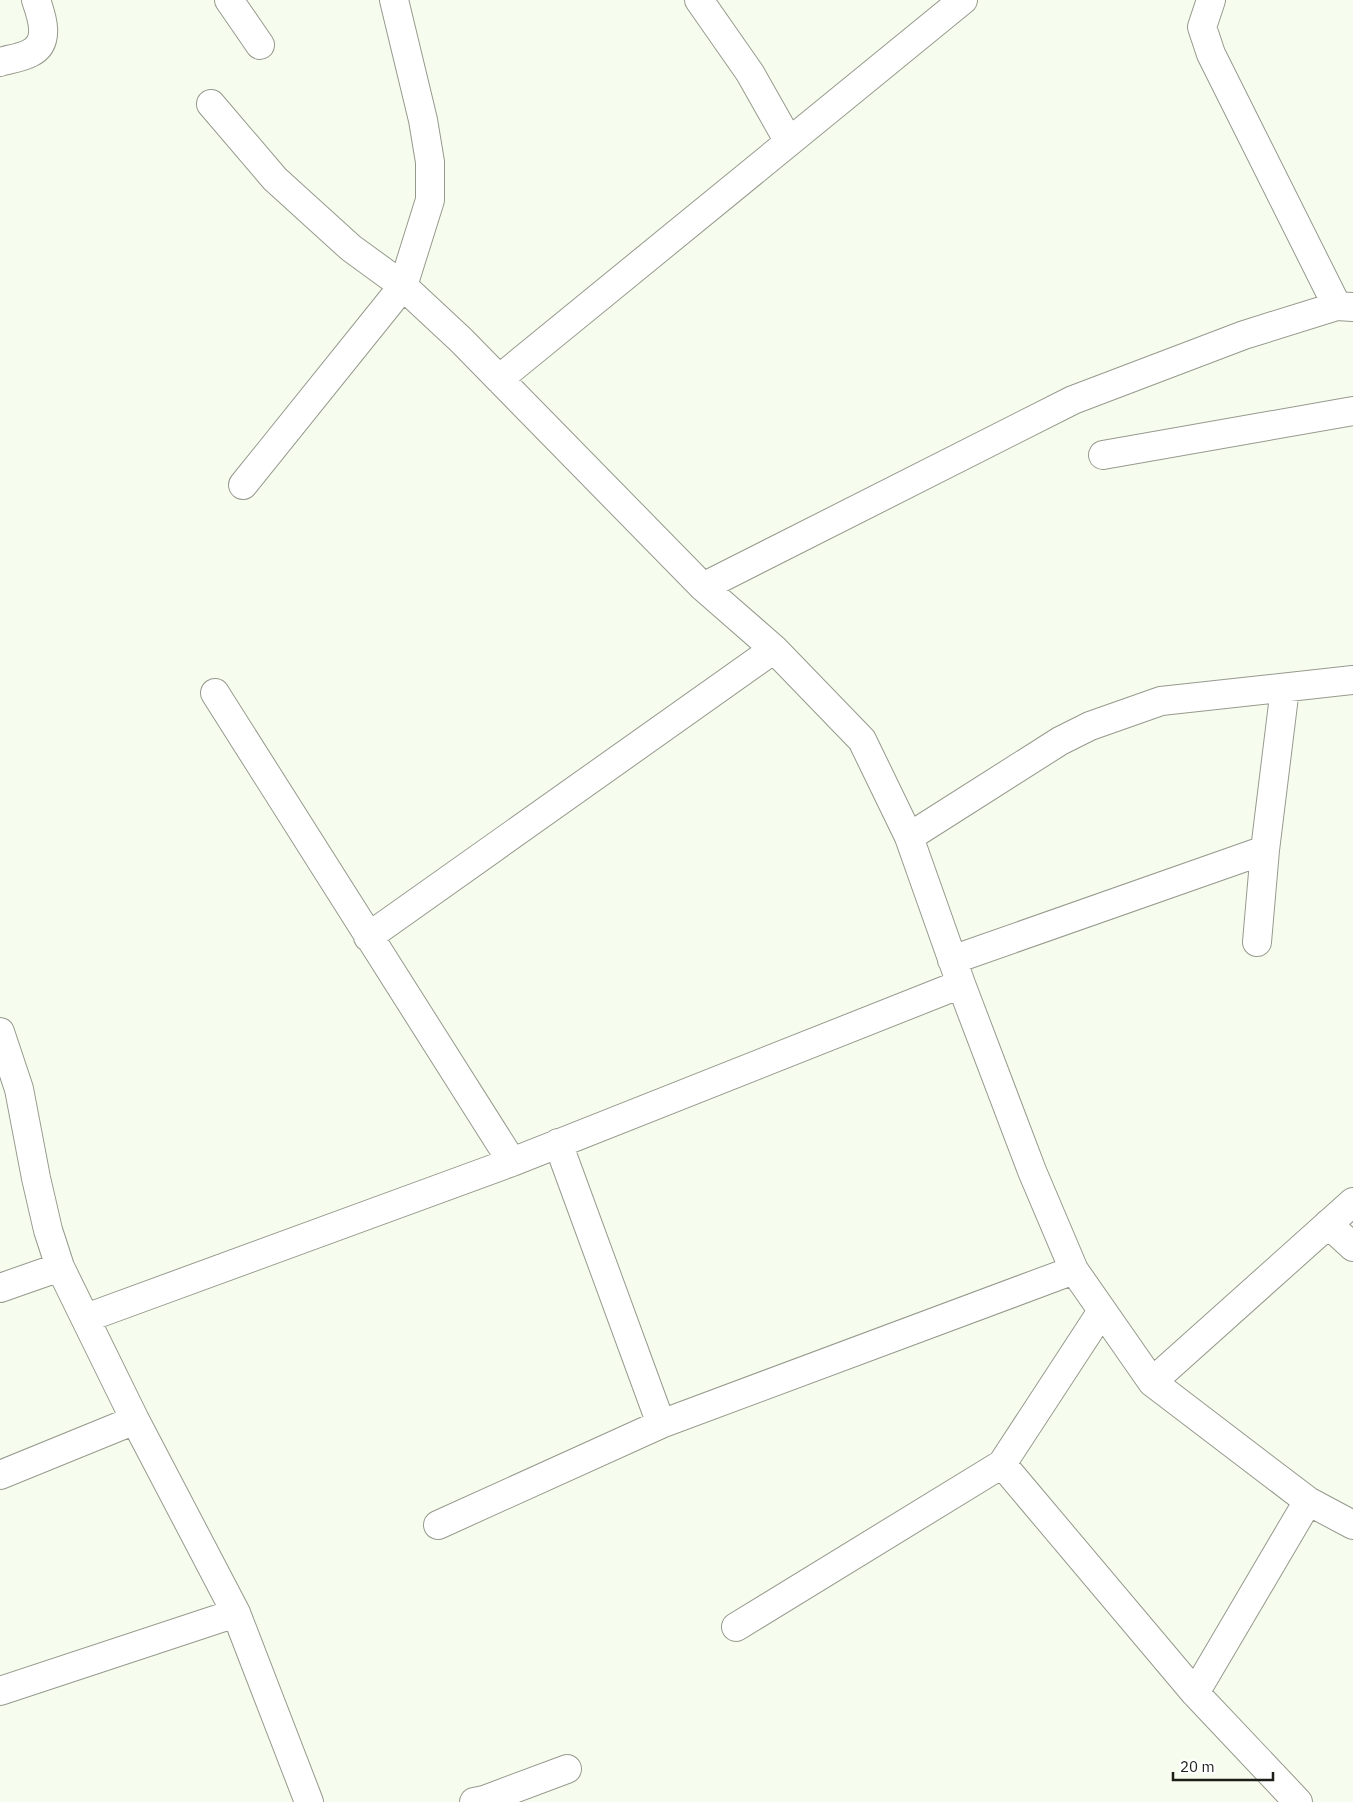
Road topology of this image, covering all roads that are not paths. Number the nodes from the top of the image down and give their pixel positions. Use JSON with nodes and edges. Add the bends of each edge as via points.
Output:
{"nodes":[{"id":1,"x":36,"y":0,"type":"edge"},
{"id":2,"x":229,"y":0,"type":"edge"},
{"id":3,"x":394,"y":0,"type":"edge"},
{"id":4,"x":699,"y":0,"type":"edge"},
{"id":5,"x":962,"y":0,"type":"edge"},
{"id":6,"x":1211,"y":0,"type":"edge"},
{"id":7,"x":260,"y":45,"type":"dead end"},
{"id":8,"x":0,"y":62,"type":"edge"},
{"id":9,"x":211,"y":104,"type":"dead end"},
{"id":10,"x":789,"y":142,"type":"junction"},
{"id":11,"x":403,"y":286,"type":"junction"},
{"id":12,"x":1345,"y":307,"type":"edge"},
{"id":13,"x":498,"y":379,"type":"junction"},
{"id":14,"x":1353,"y":411,"type":"edge"},
{"id":15,"x":1103,"y":454,"type":"dead end"},
{"id":16,"x":243,"y":485,"type":"dead end"},
{"id":17,"x":703,"y":586,"type":"junction"},
{"id":18,"x":774,"y":649,"type":"junction"},
{"id":19,"x":1353,"y":680,"type":"edge"},
{"id":20,"x":1286,"y":688,"type":"junction"},
{"id":21,"x":215,"y":693,"type":"dead end"},
{"id":22,"x":909,"y":837,"type":"junction"},
{"id":23,"x":1265,"y":850,"type":"junction"},
{"id":24,"x":368,"y":937,"type":"junction"},
{"id":25,"x":1257,"y":942,"type":"dead end"},
{"id":26,"x":956,"y":972,"type":"junction"},
{"id":27,"x":0,"y":1032,"type":"edge"},
{"id":28,"x":558,"y":1143,"type":"junction"},
{"id":29,"x":512,"y":1162,"type":"junction"},
{"id":30,"x":1353,"y":1202,"type":"edge"},
{"id":31,"x":1328,"y":1224,"type":"junction"},
{"id":32,"x":1353,"y":1247,"type":"edge"},
{"id":33,"x":60,"y":1267,"type":"junction"},
{"id":34,"x":1074,"y":1270,"type":"junction"},
{"id":35,"x":0,"y":1288,"type":"edge"},
{"id":36,"x":1102,"y":1311,"type":"junction"},
{"id":37,"x":86,"y":1318,"type":"junction"},
{"id":38,"x":1152,"y":1382,"type":"junction"},
{"id":39,"x":135,"y":1420,"type":"junction"},
{"id":40,"x":661,"y":1424,"type":"junction"},
{"id":41,"x":1002,"y":1464,"type":"junction"},
{"id":42,"x":0,"y":1475,"type":"edge"},
{"id":43,"x":1308,"y":1501,"type":"junction"},
{"id":44,"x":438,"y":1525,"type":"dead end"},
{"id":45,"x":1353,"y":1525,"type":"edge"},
{"id":46,"x":236,"y":1612,"type":"junction"},
{"id":47,"x":736,"y":1627,"type":"dead end"},
{"id":48,"x":0,"y":1691,"type":"edge"},
{"id":49,"x":1195,"y":1693,"type":"junction"},
{"id":50,"x":567,"y":1769,"type":"dead end"},
{"id":51,"x":1292,"y":1801,"type":"edge"},
{"id":52,"x":309,"y":1802,"type":"edge"},
{"id":53,"x":474,"y":1802,"type":"edge"}],
"edges":[{"from":1,"to":8,"type":"street","via":[[44,32],[38,48]]},
{"from":2,"to":7,"type":"street"},
{"from":3,"to":11,"type":"street","via":[[430,162],[430,200]]},
{"from":4,"to":10,"type":"street","via":[[750,73]]},
{"from":5,"to":10,"type":"street"},
{"from":6,"to":12,"type":"street","via":[[1202,27],[1211,54]]},
{"from":9,"to":11,"type":"street","via":[[275,179],[351,248]]},
{"from":10,"to":13,"type":"street"},
{"from":11,"to":13,"type":"street"},
{"from":11,"to":16,"type":"street"},
{"from":12,"to":17,"type":"street","via":[[1244,335],[1073,400]]},
{"from":13,"to":17,"type":"street"},
{"from":14,"to":15,"type":"street"},
{"from":17,"to":18,"type":"street"},
{"from":18,"to":22,"type":"street","via":[[862,740]]},
{"from":18,"to":24,"type":"street"},
{"from":19,"to":20,"type":"street"},
{"from":20,"to":22,"type":"street","via":[[1161,701],[1090,726],[1060,741]]},
{"from":20,"to":23,"type":"street"},
{"from":21,"to":24,"type":"street"},
{"from":22,"to":26,"type":"street"},
{"from":23,"to":25,"type":"street"},
{"from":23,"to":26,"type":"street"},
{"from":24,"to":29,"type":"street"},
{"from":26,"to":28,"type":"street"},
{"from":26,"to":34,"type":"street","via":[[1032,1171]]},
{"from":27,"to":33,"type":"street","via":[[19,1089],[36,1178]]},
{"from":28,"to":29,"type":"street"},
{"from":28,"to":40,"type":"street"},
{"from":29,"to":37,"type":"street"},
{"from":30,"to":31,"type":"street"},
{"from":31,"to":32,"type":"street"},
{"from":31,"to":38,"type":"street"},
{"from":33,"to":35,"type":"street"},
{"from":33,"to":37,"type":"street"},
{"from":34,"to":36,"type":"street"},
{"from":34,"to":40,"type":"street"},
{"from":36,"to":38,"type":"street"},
{"from":36,"to":41,"type":"street"},
{"from":37,"to":39,"type":"street"},
{"from":38,"to":43,"type":"street"},
{"from":39,"to":42,"type":"street"},
{"from":39,"to":46,"type":"street"},
{"from":40,"to":44,"type":"street"},
{"from":41,"to":47,"type":"street"},
{"from":41,"to":49,"type":"street"},
{"from":43,"to":45,"type":"street"},
{"from":43,"to":49,"type":"street"},
{"from":46,"to":48,"type":"street"},
{"from":46,"to":52,"type":"street"},
{"from":49,"to":51,"type":"street"},
{"from":50,"to":53,"type":"street"}]}
